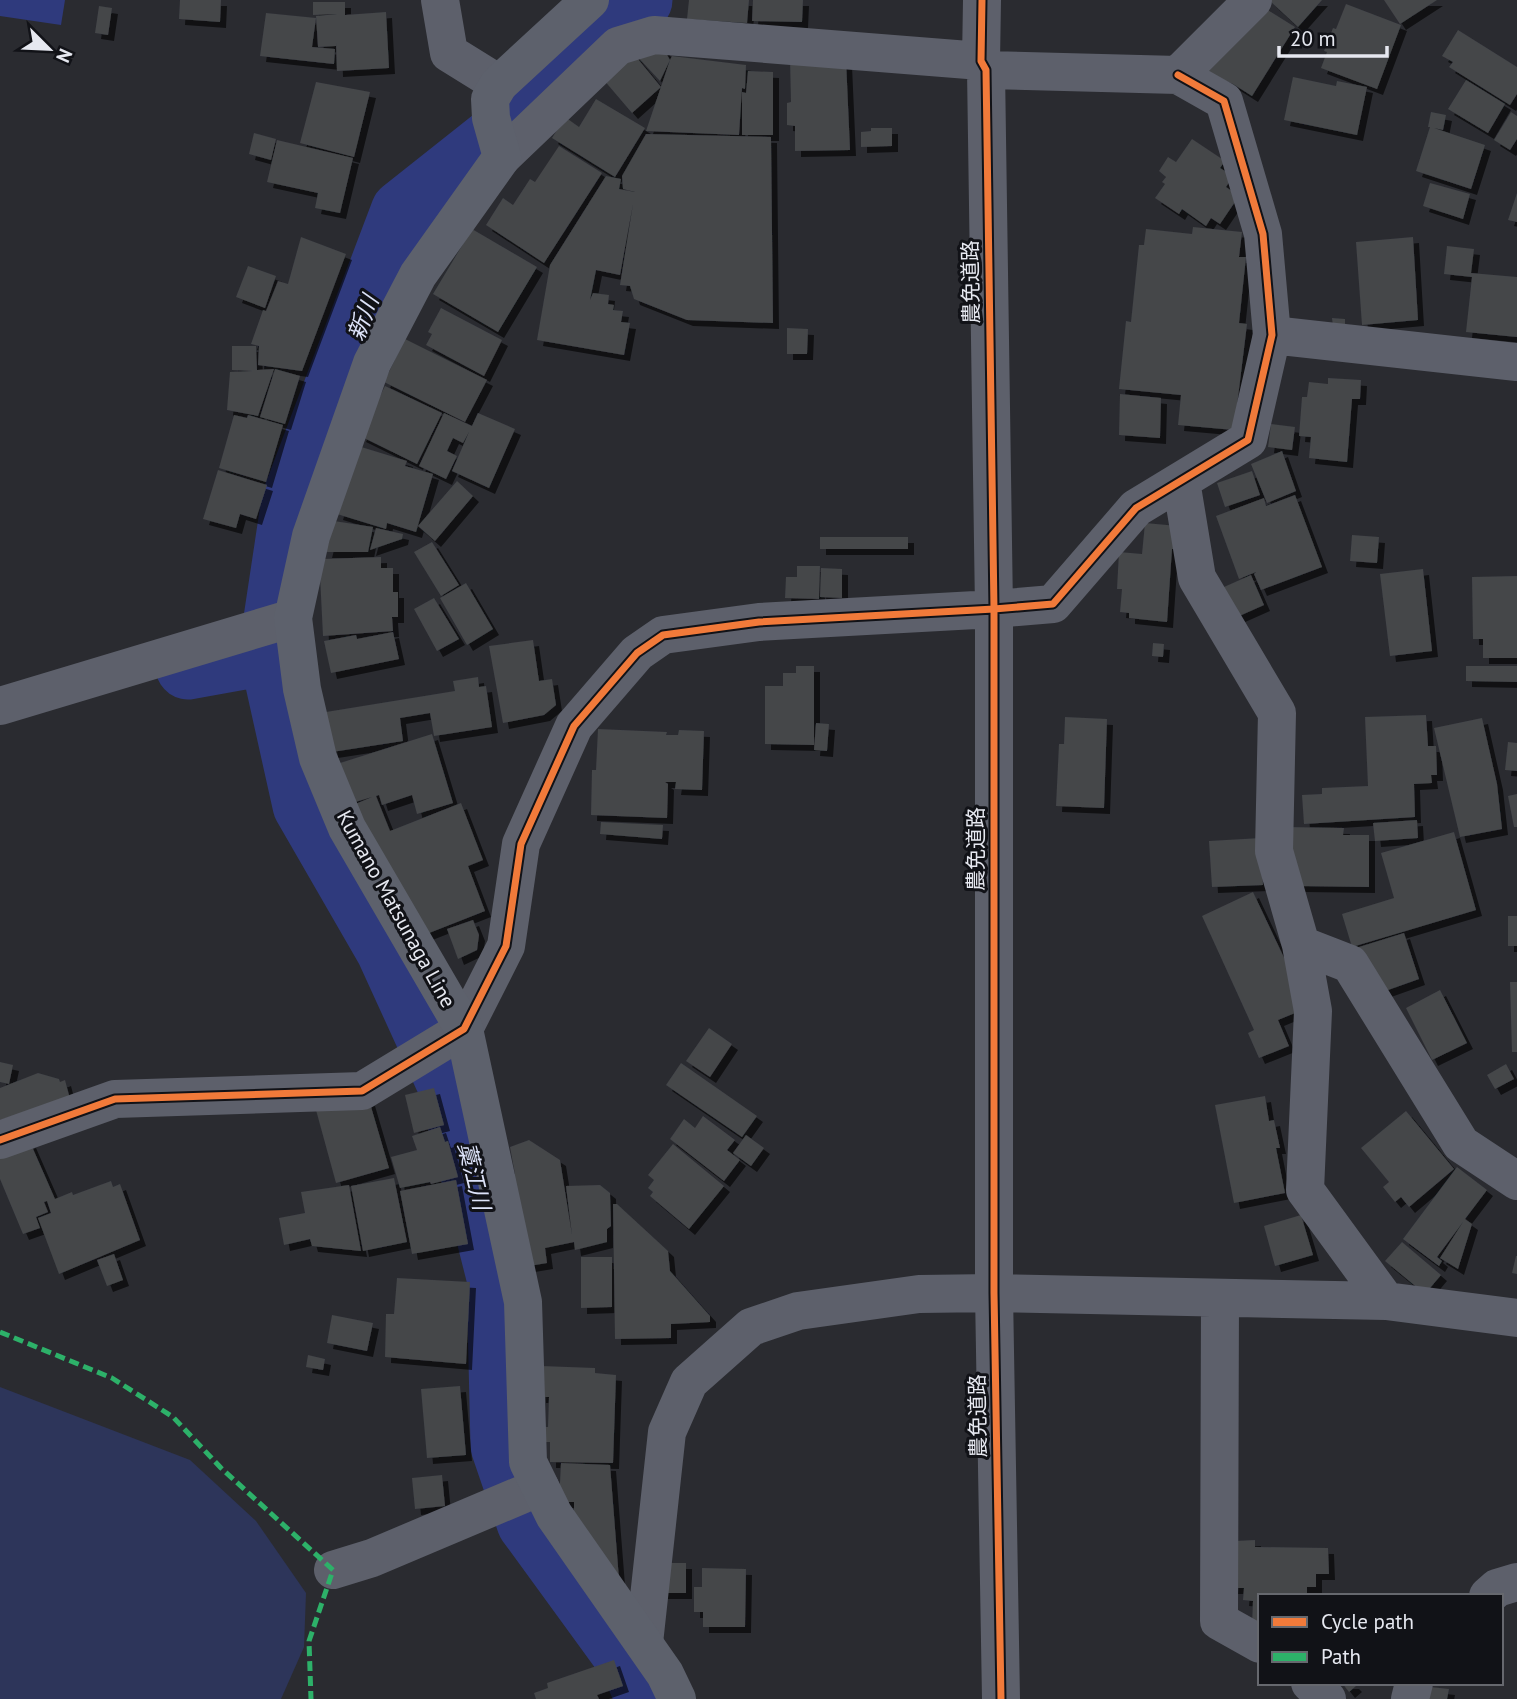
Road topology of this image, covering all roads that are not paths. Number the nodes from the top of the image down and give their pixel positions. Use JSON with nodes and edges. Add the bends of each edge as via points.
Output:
{"nodes":[{"id":1,"x":440,"y":0,"type":"edge"},
{"id":2,"x":590,"y":0,"type":"edge"},
{"id":3,"x":982,"y":0,"type":"edge"},
{"id":4,"x":1253,"y":0,"type":"edge"},
{"id":5,"x":984,"y":65,"type":"junction"},
{"id":6,"x":1178,"y":75,"type":"junction"},
{"id":7,"x":498,"y":126,"type":"junction"},
{"id":8,"x":1272,"y":335,"type":"junction"},
{"id":9,"x":1517,"y":362,"type":"edge"},
{"id":10,"x":1181,"y":481,"type":"junction"},
{"id":11,"x":994,"y":610,"type":"junction"},
{"id":12,"x":293,"y":618,"type":"junction"},
{"id":13,"x":0,"y":706,"type":"edge"},
{"id":14,"x":1301,"y":946,"type":"junction"},
{"id":15,"x":444,"y":1041,"type":"junction"},
{"id":16,"x":0,"y":1140,"type":"edge"},
{"id":17,"x":1517,"y":1181,"type":"edge"},
{"id":18,"x":994,"y":1293,"type":"junction"},
{"id":19,"x":1220,"y":1298,"type":"junction"},
{"id":20,"x":1386,"y":1301,"type":"junction"},
{"id":21,"x":1517,"y":1318,"type":"edge"},
{"id":22,"x":523,"y":1495,"type":"junction"},
{"id":23,"x":333,"y":1570,"type":"dead end"},
{"id":24,"x":1517,"y":1582,"type":"edge"},
{"id":25,"x":1490,"y":1594,"type":"edge"},
{"id":26,"x":645,"y":1643,"type":"junction"},
{"id":27,"x":1258,"y":1643,"type":"edge"},
{"id":28,"x":1312,"y":1685,"type":"edge"},
{"id":29,"x":677,"y":1699,"type":"edge"},
{"id":30,"x":1000,"y":1699,"type":"edge"},
{"id":31,"x":1327,"y":1699,"type":"edge"}],
"edges":[{"from":1,"to":7,"type":"street","via":[[449,52]]},
{"from":2,"to":7,"type":"main road","name":"Kumano Matsunaga Line"},
{"from":3,"to":5,"type":"street","name":"農免道路"},
{"from":4,"to":6,"type":"street"},
{"from":5,"to":6,"type":"street"},
{"from":5,"to":7,"type":"street","via":[[654,35],[618,46]]},
{"from":5,"to":11,"type":"street","name":"農免道路"},
{"from":6,"to":8,"type":"street","via":[[1224,101],[1263,234]]},
{"from":7,"to":12,"type":"main road","name":"Kumano Matsunaga Line","via":[[372,363],[311,536]]},
{"from":8,"to":9,"type":"street"},
{"from":8,"to":10,"type":"street","via":[[1248,440]]},
{"from":10,"to":11,"type":"street","via":[[1136,508],[1053,604]]},
{"from":10,"to":14,"type":"street","via":[[1198,578],[1278,713],[1273,851]]},
{"from":11,"to":15,"type":"street","via":[[759,622],[663,635],[637,653],[574,726],[521,844],[506,946]]},
{"from":11,"to":18,"type":"street","name":"農免道路"},
{"from":12,"to":13,"type":"street"},
{"from":12,"to":15,"type":"main road","name":"Kumano Matsunaga Line","via":[[317,758]]},
{"from":14,"to":17,"type":"street","via":[[1350,964],[1461,1144]]},
{"from":14,"to":20,"type":"street","via":[[1313,1011],[1306,1190]]},
{"from":15,"to":16,"type":"street","via":[[362,1091],[115,1099]]},
{"from":15,"to":22,"type":"main road","name":"Kumano Matsunaga Line","via":[[523,1302],[528,1462]]},
{"from":18,"to":19,"type":"street"},
{"from":18,"to":26,"type":"street","via":[[919,1294],[798,1311],[751,1328],[689,1382],[667,1432]]},
{"from":18,"to":30,"type":"street","name":"農免道路"},
{"from":19,"to":20,"type":"street"},
{"from":19,"to":27,"type":"street","via":[[1219,1621]]},
{"from":20,"to":21,"type":"street"},
{"from":22,"to":23,"type":"street"},
{"from":22,"to":26,"type":"main road","name":"Kumano Matsunaga Line","via":[[554,1515]]},
{"from":24,"to":25,"type":"street"},
{"from":26,"to":29,"type":"main road","name":"Kumano Matsunaga Line"},
{"from":28,"to":31,"type":"street"}]}
